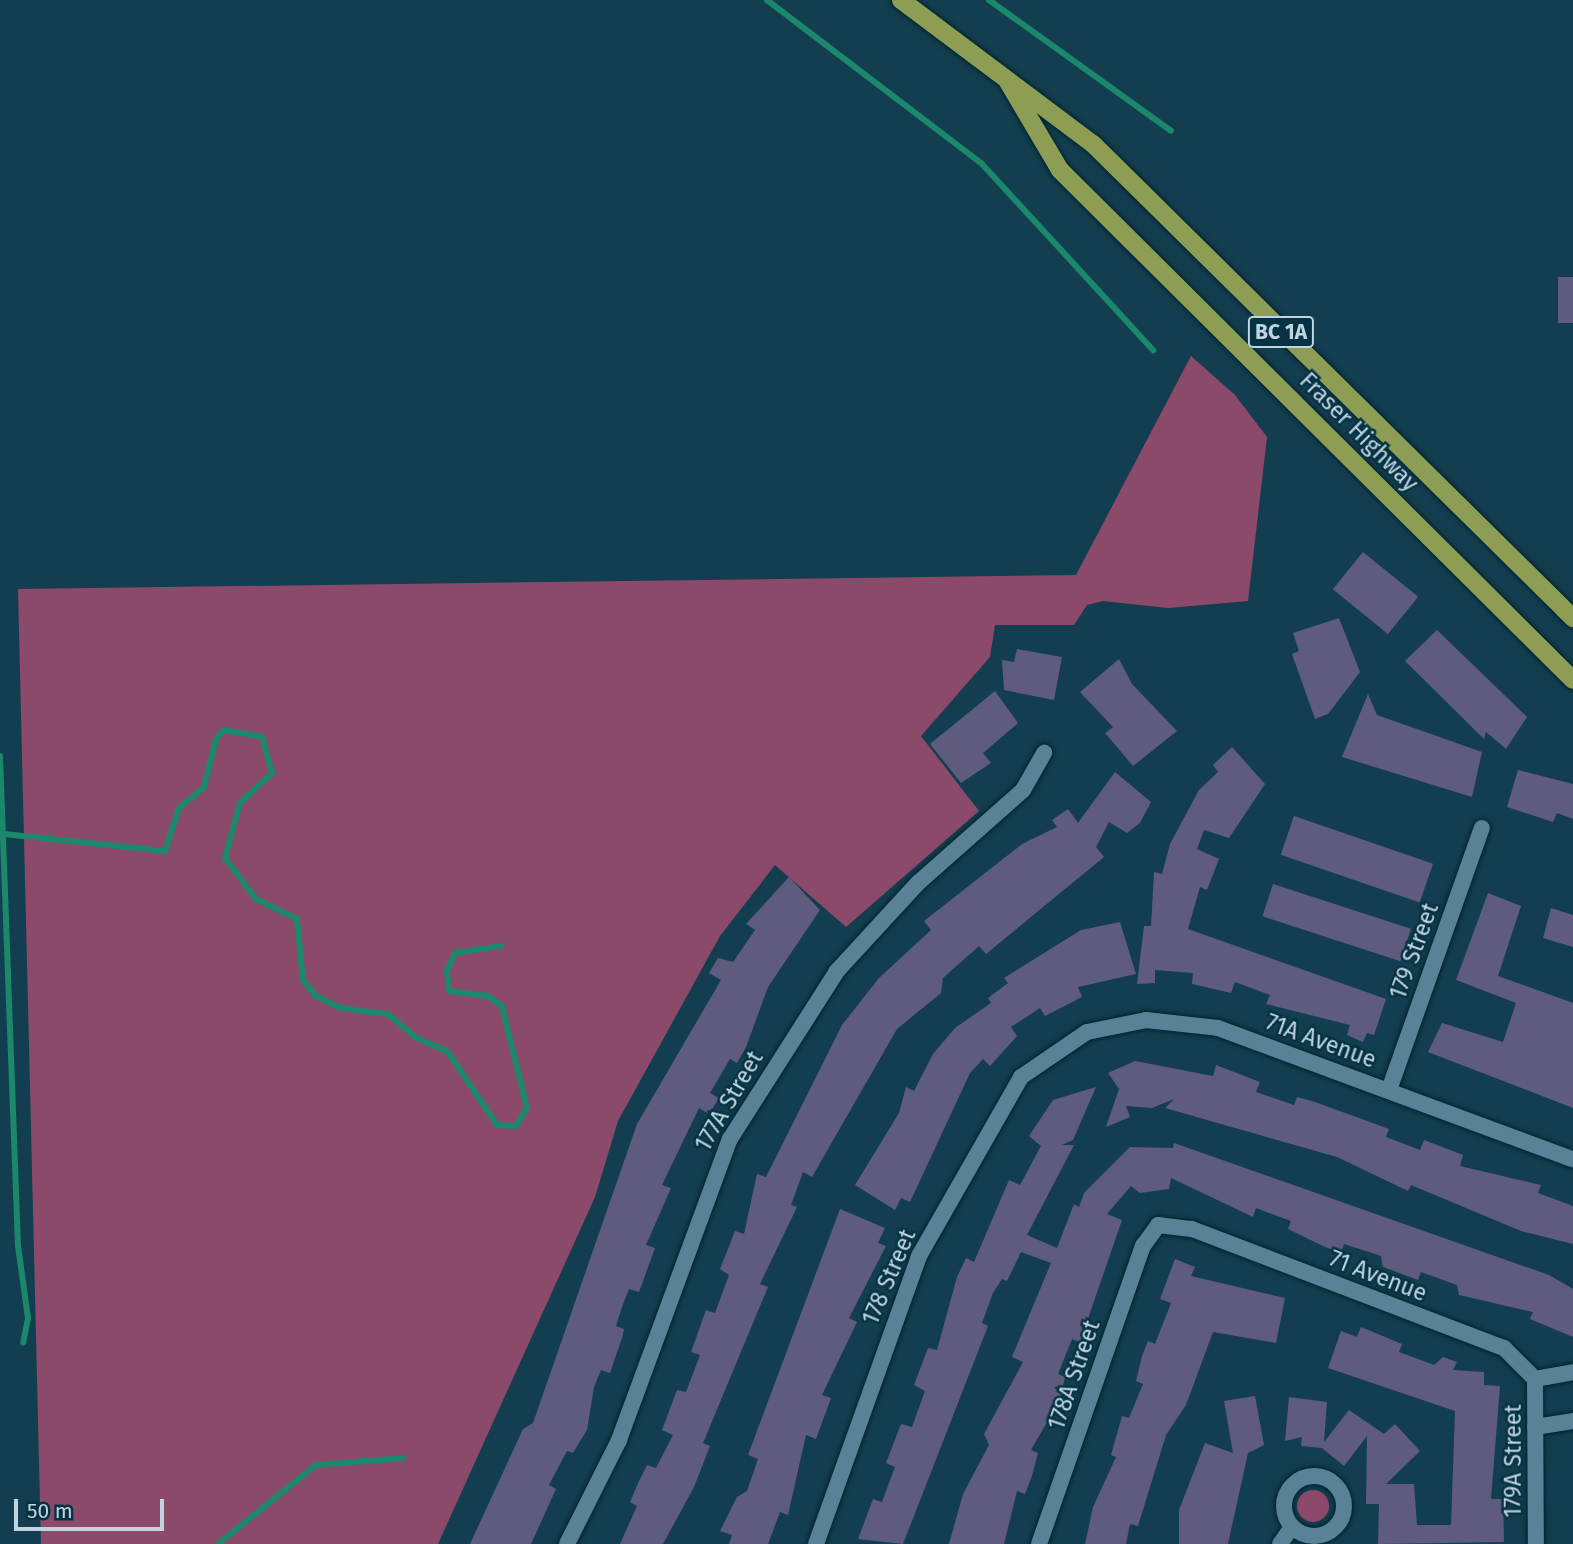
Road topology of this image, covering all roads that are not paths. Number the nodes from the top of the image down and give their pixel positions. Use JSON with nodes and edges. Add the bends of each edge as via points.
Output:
{"nodes":[{"id":1,"x":901,"y":0,"type":"edge"},
{"id":2,"x":981,"y":55,"type":"junction"},
{"id":3,"x":1573,"y":618,"type":"edge"},
{"id":4,"x":1573,"y":680,"type":"edge"},
{"id":5,"x":1044,"y":753,"type":"dead end"},
{"id":6,"x":1482,"y":828,"type":"dead end"},
{"id":7,"x":1049,"y":1053,"type":"joint"},
{"id":8,"x":1388,"y":1090,"type":"junction"},
{"id":9,"x":1573,"y":1159,"type":"edge"},
{"id":10,"x":1158,"y":1225,"type":"joint"},
{"id":11,"x":1573,"y":1372,"type":"edge"},
{"id":12,"x":1535,"y":1378,"type":"junction"},
{"id":13,"x":1573,"y":1421,"type":"edge"},
{"id":14,"x":1535,"y":1427,"type":"junction"},
{"id":15,"x":1292,"y":1527,"type":"dead end"},
{"id":16,"x":567,"y":1544,"type":"edge"},
{"id":17,"x":816,"y":1544,"type":"edge"},
{"id":18,"x":1039,"y":1544,"type":"edge"},
{"id":19,"x":1280,"y":1544,"type":"edge"},
{"id":20,"x":1536,"y":1544,"type":"edge"}],
"edges":[{"from":1,"to":2,"type":"main road","name":"Fraser Highway","number":"BC 1A"},
{"from":2,"to":3,"type":"main road","name":"Fraser Highway","number":"BC 1A","via":[[1093,144]]},
{"from":2,"to":4,"type":"main road","name":"Fraser Highway","number":"BC 1A","via":[[1010,85],[1060,170]]},
{"from":5,"to":16,"type":"street","name":"177A Street","via":[[1023,790],[918,883],[837,971],[730,1139],[619,1440]]},
{"from":6,"to":8,"type":"street","name":"179 Street"},
{"from":7,"to":8,"type":"street","name":"71A Avenue","via":[[1116,1023],[1178,1019]]},
{"from":7,"to":17,"type":"street","name":"178 Street","via":[[1001,1107],[914,1266]]},
{"from":8,"to":9,"type":"street","name":"71A Avenue"},
{"from":10,"to":12,"type":"street","name":"71 Avenue","via":[[1192,1229],[1504,1348]]},
{"from":10,"to":18,"type":"street","name":"178A Street","via":[[1143,1246]]},
{"from":11,"to":12,"type":"street"},
{"from":12,"to":14,"type":"street","name":"179A Street"},
{"from":13,"to":14,"type":"street"},
{"from":14,"to":20,"type":"street","name":"179A Street"},
{"from":15,"to":19,"type":"street"}]}
